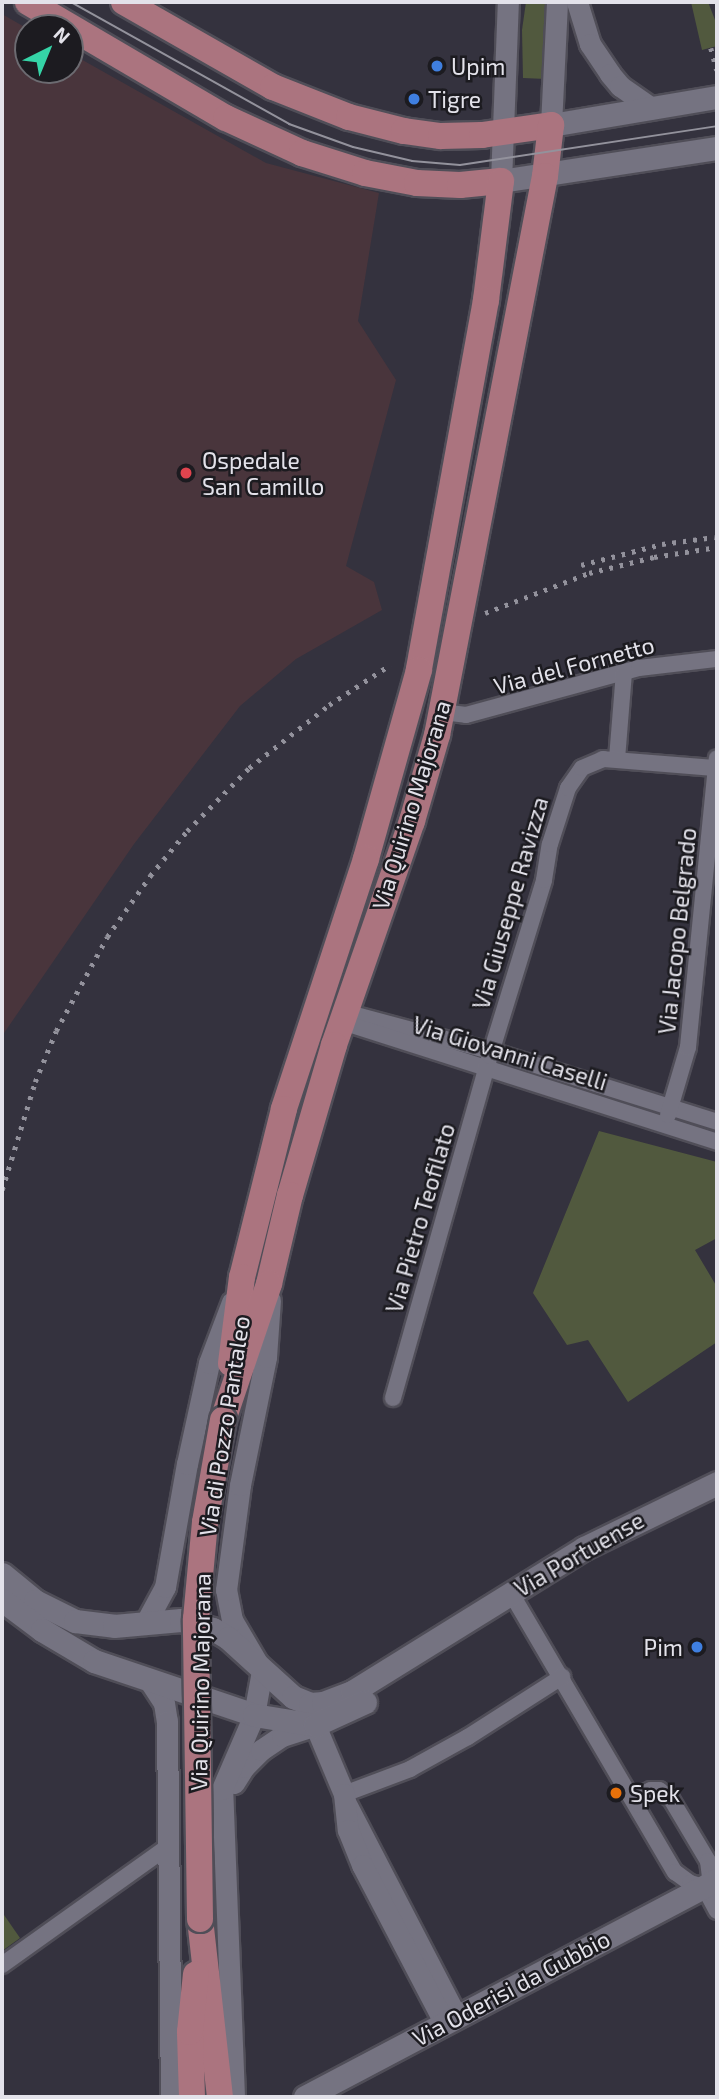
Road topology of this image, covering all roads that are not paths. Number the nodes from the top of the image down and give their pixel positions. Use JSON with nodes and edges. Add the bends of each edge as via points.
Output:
{"nodes":[{"id":1,"x":28,"y":2,"type":"edge"},
{"id":2,"x":124,"y":2,"type":"edge"},
{"id":3,"x":508,"y":2,"type":"edge"},
{"id":4,"x":557,"y":2,"type":"edge"},
{"id":5,"x":577,"y":2,"type":"edge"},
{"id":6,"x":717,"y":97,"type":"edge"},
{"id":7,"x":652,"y":108,"type":"junction"},
{"id":8,"x":551,"y":125,"type":"junction"},
{"id":9,"x":502,"y":132,"type":"junction"},
{"id":10,"x":717,"y":148,"type":"edge"},
{"id":11,"x":545,"y":176,"type":"junction"},
{"id":12,"x":501,"y":181,"type":"junction"},
{"id":13,"x":717,"y":659,"type":"edge"},
{"id":14,"x":419,"y":670,"type":"junction"},
{"id":15,"x":624,"y":672,"type":"junction"},
{"id":16,"x":442,"y":712,"type":"junction"},
{"id":17,"x":617,"y":759,"type":"junction"},
{"id":18,"x":717,"y":763,"type":"edge"},
{"id":19,"x":386,"y":793,"type":"junction"},
{"id":20,"x":408,"y":830,"type":"junction"},
{"id":21,"x":313,"y":1011,"type":"junction"},
{"id":22,"x":343,"y":1017,"type":"junction"},
{"id":23,"x":491,"y":1051,"type":"junction"},
{"id":24,"x":486,"y":1070,"type":"junction"},
{"id":25,"x":671,"y":1107,"type":"junction"},
{"id":26,"x":717,"y":1122,"type":"edge"},
{"id":27,"x":666,"y":1125,"type":"junction"},
{"id":28,"x":717,"y":1142,"type":"edge"},
{"id":29,"x":242,"y":1277,"type":"junction"},
{"id":30,"x":269,"y":1284,"type":"junction"},
{"id":31,"x":393,"y":1398,"type":"dead end"},
{"id":32,"x":223,"y":1420,"type":"junction"},
{"id":33,"x":717,"y":1483,"type":"edge"},
{"id":34,"x":169,"y":1572,"type":"junction"},
{"id":35,"x":2,"y":1574,"type":"edge"},
{"id":36,"x":226,"y":1590,"type":"junction"},
{"id":37,"x":511,"y":1593,"type":"junction"},
{"id":38,"x":2,"y":1600,"type":"edge"},
{"id":39,"x":145,"y":1624,"type":"junction"},
{"id":40,"x":445,"y":1635,"type":"junction"},
{"id":41,"x":262,"y":1671,"type":"junction"},
{"id":42,"x":562,"y":1677,"type":"junction"},
{"id":43,"x":149,"y":1680,"type":"junction"},
{"id":44,"x":254,"y":1715,"type":"junction"},
{"id":45,"x":315,"y":1725,"type":"junction"},
{"id":46,"x":344,"y":1794,"type":"junction"},
{"id":47,"x":638,"y":1805,"type":"junction"},
{"id":48,"x":224,"y":1811,"type":"junction"},
{"id":49,"x":169,"y":1846,"type":"junction"},
{"id":50,"x":711,"y":1884,"type":"edge"},
{"id":51,"x":717,"y":1911,"type":"edge"},
{"id":52,"x":201,"y":1932,"type":"junction"},
{"id":53,"x":2,"y":1965,"type":"edge"},
{"id":54,"x":452,"y":2020,"type":"junction"},
{"id":55,"x":171,"y":2097,"type":"edge"},
{"id":56,"x":192,"y":2097,"type":"edge"},
{"id":57,"x":220,"y":2097,"type":"edge"},
{"id":58,"x":234,"y":2097,"type":"edge"},
{"id":59,"x":305,"y":2097,"type":"edge"}],
"edges":[{"from":1,"to":12,"type":"main road","via":[[234,122],[302,153],[351,170],[417,183]]},
{"from":2,"to":9,"type":"main road","via":[[267,84],[325,110],[421,134]]},
{"from":3,"to":9,"type":"street"},
{"from":4,"to":8,"type":"street"},
{"from":5,"to":7,"type":"street","via":[[586,34],[610,74]]},
{"from":6,"to":7,"type":"main road"},
{"from":7,"to":8,"type":"main road"},
{"from":8,"to":9,"type":"main road"},
{"from":8,"to":11,"type":"main road","name":"Via Quirino Majorana"},
{"from":9,"to":12,"type":"street"},
{"from":10,"to":11,"type":"main road"},
{"from":11,"to":12,"type":"main road"},
{"from":11,"to":16,"type":"main road","name":"Via Quirino Majorana"},
{"from":12,"to":14,"type":"main road","name":"Via Quirino Majorana","via":[[490,276]]},
{"from":13,"to":15,"type":"street","name":"Via del Fornetto"},
{"from":14,"to":16,"type":"main road","via":[[427,697]]},
{"from":14,"to":19,"type":"main road","name":"Via Quirino Majorana"},
{"from":15,"to":16,"type":"street","name":"Via del Fornetto","via":[[486,711]]},
{"from":15,"to":17,"type":"street"},
{"from":16,"to":20,"type":"main road","name":"Via Quirino Majorana"},
{"from":17,"to":18,"type":"street","name":"Via Giuseppe Ravizza"},
{"from":17,"to":23,"type":"street","name":"Via Giuseppe Ravizza","via":[[588,764],[568,788]]},
{"from":18,"to":25,"type":"street","name":"Via Jacopo Belgrado","via":[[688,1047]]},
{"from":19,"to":20,"type":"main road","via":[[401,800]]},
{"from":19,"to":21,"type":"main road","name":"Via Quirino Majorana"},
{"from":20,"to":22,"type":"main road","name":"Via Quirino Majorana"},
{"from":21,"to":22,"type":"main road"},
{"from":21,"to":29,"type":"main road","name":"Via Quirino Majorana"},
{"from":22,"to":23,"type":"street","name":"Via Giovanni Caselli"},
{"from":22,"to":24,"type":"street","name":"Via Giovanni Caselli"},
{"from":22,"to":30,"type":"main road","name":"Via Quirino Majorana","via":[[290,1195]]},
{"from":23,"to":24,"type":"street","name":"Via Pietro Teofilato"},
{"from":23,"to":25,"type":"street","name":"Via Giovanni Caselli"},
{"from":24,"to":27,"type":"street","name":"Via Giovanni Caselli"},
{"from":24,"to":31,"type":"street","name":"Via Pietro Teofilato"},
{"from":25,"to":26,"type":"street","name":"Via Giovanni Caselli"},
{"from":25,"to":27,"type":"street"},
{"from":27,"to":28,"type":"street","name":"Via Giovanni Caselli"},
{"from":29,"to":32,"type":"main road","name":"Via Quirino Majorana"},
{"from":29,"to":34,"type":"street","name":"Via Quirino Majorana","via":[[209,1363]]},
{"from":30,"to":32,"type":"main road","name":"Via Quirino Majorana"},
{"from":30,"to":36,"type":"street","name":"Via di Pozzo Pantaleo","via":[[265,1357],[240,1485]]},
{"from":32,"to":52,"type":"main road","name":"Via Quirino Majorana","bridge":true,"via":[[205,1522],[196,1619]]},
{"from":33,"to":37,"type":"main road","name":"Via Portuense","via":[[612,1532]]},
{"from":34,"to":36,"type":"street","via":[[181,1585],[214,1593]]},
{"from":34,"to":39,"type":"street","name":"Via Quirino Majorana","via":[[161,1598]]},
{"from":35,"to":39,"type":"main road","name":"Via Portuense","via":[[60,1616],[104,1626]]},
{"from":36,"to":41,"type":"street","name":"Via di Pozzo Pantaleo","via":[[232,1620]]},
{"from":37,"to":40,"type":"main road","name":"Via Portuense"},
{"from":37,"to":42,"type":"street"},
{"from":38,"to":43,"type":"main road","via":[[75,1651]]},
{"from":39,"to":41,"type":"main road","name":"Via Portuense","via":[[181,1620],[216,1630]]},
{"from":40,"to":41,"type":"main road","name":"Via Portuense","via":[[352,1692],[323,1703],[293,1698]]},
{"from":40,"to":45,"type":"main road","name":"Via Portuense","via":[[375,1696]]},
{"from":41,"to":44,"type":"street"},
{"from":42,"to":46,"type":"street","via":[[410,1769]]},
{"from":42,"to":47,"type":"street"},
{"from":43,"to":44,"type":"main road"},
{"from":43,"to":49,"type":"street","name":"Via Quirino Majorana","via":[[164,1703],[167,1721]]},
{"from":44,"to":45,"type":"main road"},
{"from":44,"to":48,"type":"street","via":[[224,1780]]},
{"from":45,"to":46,"type":"street"},
{"from":45,"to":48,"type":"street","via":[[282,1736],[256,1754],[237,1777]]},
{"from":46,"to":54,"type":"street","via":[[348,1830],[362,1865]]},
{"from":47,"to":50,"type":"street","via":[[675,1872],[690,1884]]},
{"from":47,"to":50,"type":"street","via":[[643,1794],[652,1790],[670,1799],[708,1861]]},
{"from":48,"to":58,"type":"street"},
{"from":49,"to":53,"type":"street"},
{"from":49,"to":55,"type":"street","name":"Via Quirino Majorana"},
{"from":50,"to":51,"type":"street"},
{"from":50,"to":54,"type":"main road","name":"Via Oderisi da Gubbio"},
{"from":52,"to":56,"type":"main road","name":"Via Quirino Majorana","via":[[191,2012]]},
{"from":52,"to":57,"type":"main road","name":"Via Quirino Majorana"},
{"from":54,"to":59,"type":"main road","name":"Via Oderisi da Gubbio"}]}
